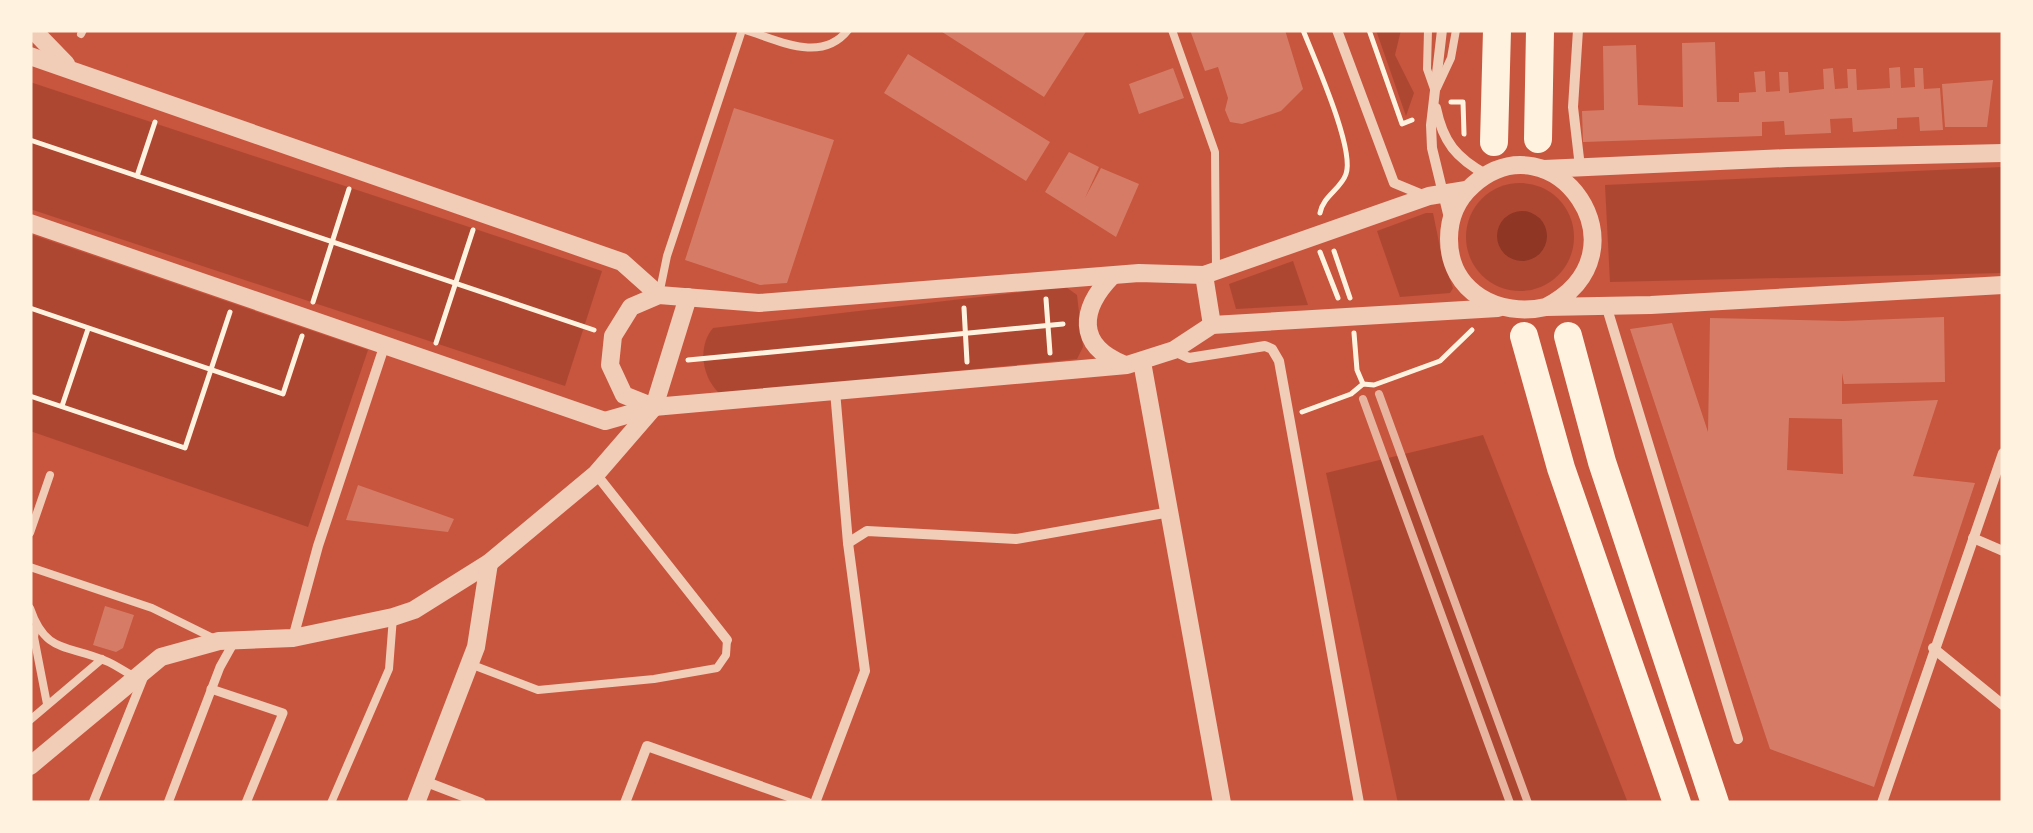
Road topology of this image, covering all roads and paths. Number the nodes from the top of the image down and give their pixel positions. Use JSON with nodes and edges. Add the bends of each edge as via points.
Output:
{"nodes":[{"id":1,"x":33,"y":30,"type":"edge"},
{"id":2,"x":743,"y":30,"type":"edge"},
{"id":3,"x":848,"y":30,"type":"edge"},
{"id":4,"x":1172,"y":30,"type":"edge"},
{"id":5,"x":1337,"y":30,"type":"edge"},
{"id":6,"x":1428,"y":30,"type":"edge"},
{"id":7,"x":1442,"y":30,"type":"edge"},
{"id":8,"x":1456,"y":30,"type":"edge"},
{"id":9,"x":1497,"y":30,"type":"edge"},
{"id":10,"x":1540,"y":30,"type":"edge"},
{"id":11,"x":1578,"y":30,"type":"edge"},
{"id":12,"x":30,"y":56,"type":"edge"},
{"id":13,"x":70,"y":68,"type":"junction"},
{"id":14,"x":1435,"y":98,"type":"junction"},
{"id":15,"x":162,"y":100,"type":"junction"},
{"id":16,"x":1538,"y":139,"type":"dead end"},
{"id":17,"x":30,"y":140,"type":"edge"},
{"id":18,"x":1494,"y":142,"type":"dead end"},
{"id":19,"x":2003,"y":152,"type":"edge"},
{"id":20,"x":1580,"y":166,"type":"junction"},
{"id":21,"x":356,"y":169,"type":"junction"},
{"id":22,"x":1544,"y":169,"type":"junction"},
{"id":23,"x":1487,"y":174,"type":"junction"},
{"id":24,"x":137,"y":176,"type":"junction"},
{"id":25,"x":1466,"y":190,"type":"junction"},
{"id":26,"x":1436,"y":195,"type":"junction"},
{"id":27,"x":479,"y":212,"type":"junction"},
{"id":28,"x":30,"y":223,"type":"edge"},
{"id":29,"x":1450,"y":224,"type":"junction"},
{"id":30,"x":1314,"y":237,"type":"junction"},
{"id":31,"x":333,"y":242,"type":"junction"},
{"id":32,"x":1210,"y":274,"type":"junction"},
{"id":33,"x":1112,"y":276,"type":"junction"},
{"id":34,"x":1044,"y":282,"type":"junction"},
{"id":35,"x":456,"y":283,"type":"junction"},
{"id":36,"x":2003,"y":285,"type":"edge"},
{"id":37,"x":962,"y":288,"type":"junction"},
{"id":38,"x":236,"y":293,"type":"junction"},
{"id":39,"x":659,"y":295,"type":"junction"},
{"id":40,"x":688,"y":297,"type":"junction"},
{"id":41,"x":1606,"y":306,"type":"junction"},
{"id":42,"x":1546,"y":307,"type":"junction"},
{"id":43,"x":30,"y":308,"type":"edge"},
{"id":44,"x":1340,"y":316,"type":"junction"},
{"id":45,"x":308,"y":318,"type":"junction"},
{"id":46,"x":1512,"y":318,"type":"junction"},
{"id":47,"x":1063,"y":324,"type":"dead end"},
{"id":48,"x":1212,"y":325,"type":"junction"},
{"id":49,"x":1048,"y":326,"type":"junction"},
{"id":50,"x":88,"y":328,"type":"junction"},
{"id":51,"x":966,"y":334,"type":"junction"},
{"id":52,"x":612,"y":336,"type":"junction"},
{"id":53,"x":1568,"y":336,"type":"dead end"},
{"id":54,"x":384,"y":344,"type":"junction"},
{"id":55,"x":1174,"y":350,"type":"junction"},
{"id":56,"x":669,"y":356,"type":"junction"},
{"id":57,"x":430,"y":360,"type":"junction"},
{"id":58,"x":1134,"y":364,"type":"junction"},
{"id":59,"x":211,"y":370,"type":"junction"},
{"id":60,"x":1052,"y":373,"type":"junction"},
{"id":61,"x":968,"y":380,"type":"junction"},
{"id":62,"x":835,"y":392,"type":"junction"},
{"id":63,"x":30,"y":396,"type":"edge"},
{"id":64,"x":62,"y":406,"type":"junction"},
{"id":65,"x":654,"y":407,"type":"junction"},
{"id":66,"x":1290,"y":415,"type":"junction"},
{"id":67,"x":2003,"y":452,"type":"edge"},
{"id":68,"x":596,"y":474,"type":"junction"},
{"id":69,"x":50,"y":476,"type":"dead end"},
{"id":70,"x":1170,"y":512,"type":"junction"},
{"id":71,"x":30,"y":532,"type":"edge"},
{"id":72,"x":1974,"y":538,"type":"junction"},
{"id":73,"x":848,"y":543,"type":"junction"},
{"id":74,"x":2003,"y":550,"type":"edge"},
{"id":75,"x":489,"y":564,"type":"junction"},
{"id":76,"x":30,"y":567,"type":"edge"},
{"id":77,"x":30,"y":608,"type":"edge"},
{"id":78,"x":394,"y":617,"type":"junction"},
{"id":79,"x":36,"y":626,"type":"junction"},
{"id":80,"x":292,"y":638,"type":"junction"},
{"id":81,"x":227,"y":640,"type":"junction"},
{"id":82,"x":726,"y":640,"type":"joint"},
{"id":83,"x":1933,"y":648,"type":"junction"},
{"id":84,"x":102,"y":658,"type":"junction"},
{"id":85,"x":141,"y":672,"type":"junction"},
{"id":86,"x":467,"y":672,"type":"junction"},
{"id":87,"x":212,"y":689,"type":"junction"},
{"id":88,"x":47,"y":704,"type":"junction"},
{"id":89,"x":2003,"y":705,"type":"edge"},
{"id":90,"x":30,"y":720,"type":"edge"},
{"id":91,"x":1738,"y":739,"type":"dead end"},
{"id":92,"x":30,"y":766,"type":"edge"},
{"id":93,"x":424,"y":781,"type":"junction"},
{"id":94,"x":93,"y":803,"type":"edge"},
{"id":95,"x":168,"y":803,"type":"edge"},
{"id":96,"x":246,"y":803,"type":"edge"},
{"id":97,"x":330,"y":803,"type":"edge"},
{"id":98,"x":416,"y":803,"type":"edge"},
{"id":99,"x":482,"y":803,"type":"edge"},
{"id":100,"x":625,"y":803,"type":"edge"},
{"id":101,"x":812,"y":803,"type":"edge"},
{"id":102,"x":1222,"y":803,"type":"edge"},
{"id":103,"x":1359,"y":803,"type":"edge"},
{"id":104,"x":1677,"y":803,"type":"edge"},
{"id":105,"x":1715,"y":803,"type":"edge"},
{"id":106,"x":1882,"y":803,"type":"edge"}],
"edges":[{"from":1,"to":13,"type":"street"},
{"from":2,"to":3,"type":"lane","via":[[804,49],[832,44]]},
{"from":2,"to":39,"type":"lane"},
{"from":4,"to":32,"type":"lane","via":[[1215,152]]},
{"from":5,"to":26,"type":"street","via":[[1394,184]]},
{"from":6,"to":14,"type":"lane"},
{"from":7,"to":14,"type":"street"},
{"from":8,"to":14,"type":"lane"},
{"from":9,"to":18,"type":"highway"},
{"from":10,"to":16,"type":"highway"},
{"from":11,"to":20,"type":"street","via":[[1573,106]]},
{"from":12,"to":13,"type":"street"},
{"from":13,"to":15,"type":"street"},
{"from":14,"to":23,"type":"street","via":[[1448,146]]},
{"from":14,"to":26,"type":"street"},
{"from":15,"to":21,"type":"street"},
{"from":15,"to":24,"type":"path"},
{"from":17,"to":24,"type":"path"},
{"from":19,"to":20,"type":"street"},
{"from":20,"to":22,"type":"street"},
{"from":21,"to":27,"type":"street"},
{"from":21,"to":31,"type":"path"},
{"from":22,"to":23,"type":"street","via":[[1511,166]]},
{"from":22,"to":42,"type":"street","via":[[1581,199],[1593,229],[1582,276]]},
{"from":23,"to":25,"type":"street"},
{"from":24,"to":31,"type":"path"},
{"from":25,"to":26,"type":"street"},
{"from":25,"to":29,"type":"street"},
{"from":26,"to":29,"type":"street"},
{"from":26,"to":30,"type":"street"},
{"from":27,"to":35,"type":"path"},
{"from":27,"to":39,"type":"street","via":[[622,262]]},
{"from":28,"to":38,"type":"street"},
{"from":29,"to":46,"type":"street","via":[[1449,248],[1460,278]]},
{"from":30,"to":32,"type":"street"},
{"from":30,"to":44,"type":"path"},
{"from":31,"to":35,"type":"path"},
{"from":31,"to":45,"type":"path"},
{"from":32,"to":33,"type":"street"},
{"from":32,"to":48,"type":"street"},
{"from":33,"to":34,"type":"street"},
{"from":33,"to":58,"type":"street","via":[[1088,308],[1088,326],[1103,356]]},
{"from":34,"to":37,"type":"street"},
{"from":34,"to":49,"type":"path"},
{"from":35,"to":52,"type":"path"},
{"from":35,"to":57,"type":"path"},
{"from":36,"to":41,"type":"street"},
{"from":37,"to":40,"type":"street","via":[[759,303]]},
{"from":37,"to":51,"type":"path"},
{"from":38,"to":45,"type":"street"},
{"from":38,"to":59,"type":"path"},
{"from":39,"to":40,"type":"street"},
{"from":39,"to":52,"type":"street","via":[[630,307]]},
{"from":40,"to":56,"type":"street"},
{"from":41,"to":42,"type":"street"},
{"from":41,"to":91,"type":"street"},
{"from":42,"to":46,"type":"street"},
{"from":43,"to":50,"type":"path"},
{"from":44,"to":46,"type":"street"},
{"from":44,"to":48,"type":"street"},
{"from":45,"to":54,"type":"street"},
{"from":45,"to":59,"type":"path","via":[[283,394]]},
{"from":46,"to":66,"type":"path","via":[[1473,330],[1440,362]]},
{"from":46,"to":104,"type":"highway"},
{"from":47,"to":49,"type":"path"},
{"from":48,"to":55,"type":"street"},
{"from":49,"to":51,"type":"path"},
{"from":49,"to":60,"type":"path"},
{"from":50,"to":59,"type":"path"},
{"from":50,"to":64,"type":"path"},
{"from":51,"to":56,"type":"path","via":[[691,360]]},
{"from":51,"to":61,"type":"path"},
{"from":52,"to":65,"type":"street","via":[[610,365],[624,395]]},
{"from":53,"to":105,"type":"highway","via":[[1602,462]]},
{"from":54,"to":57,"type":"street"},
{"from":54,"to":80,"type":"street"},
{"from":55,"to":58,"type":"street"},
{"from":55,"to":66,"type":"street","via":[[1190,358],[1272,349]]},
{"from":56,"to":65,"type":"street"},
{"from":57,"to":65,"type":"street","via":[[605,422]]},
{"from":58,"to":60,"type":"street"},
{"from":58,"to":70,"type":"street"},
{"from":59,"to":64,"type":"path","via":[[185,448]]},
{"from":60,"to":61,"type":"street"},
{"from":61,"to":62,"type":"street"},
{"from":62,"to":65,"type":"street"},
{"from":62,"to":73,"type":"street"},
{"from":63,"to":64,"type":"path"},
{"from":65,"to":68,"type":"street"},
{"from":66,"to":103,"type":"street"},
{"from":67,"to":72,"type":"street"},
{"from":68,"to":75,"type":"street"},
{"from":68,"to":82,"type":"street"},
{"from":69,"to":71,"type":"lane"},
{"from":70,"to":73,"type":"street","via":[[1016,538],[866,531]]},
{"from":70,"to":102,"type":"street"},
{"from":72,"to":74,"type":"street"},
{"from":72,"to":83,"type":"street"},
{"from":73,"to":101,"type":"street","via":[[866,672]]},
{"from":75,"to":78,"type":"street"},
{"from":75,"to":86,"type":"street"},
{"from":76,"to":81,"type":"lane"},
{"from":77,"to":79,"type":"lane"},
{"from":78,"to":80,"type":"street"},
{"from":78,"to":97,"type":"lane","via":[[389,669]]},
{"from":79,"to":84,"type":"lane","via":[[55,645]]},
{"from":79,"to":88,"type":"lane"},
{"from":80,"to":81,"type":"street"},
{"from":81,"to":85,"type":"street","via":[[161,657]]},
{"from":81,"to":87,"type":"street"},
{"from":82,"to":86,"type":"lane","via":[[722,662],[710,671],[538,690]]},
{"from":83,"to":89,"type":"street"},
{"from":83,"to":106,"type":"street"},
{"from":84,"to":85,"type":"lane"},
{"from":84,"to":88,"type":"lane"},
{"from":85,"to":92,"type":"street"},
{"from":85,"to":94,"type":"street"},
{"from":86,"to":93,"type":"street"},
{"from":87,"to":95,"type":"street"},
{"from":87,"to":96,"type":"street","via":[[283,713]]},
{"from":88,"to":90,"type":"lane"},
{"from":93,"to":98,"type":"street"},
{"from":93,"to":99,"type":"street"},
{"from":100,"to":101,"type":"street","via":[[647,746]]}]}
